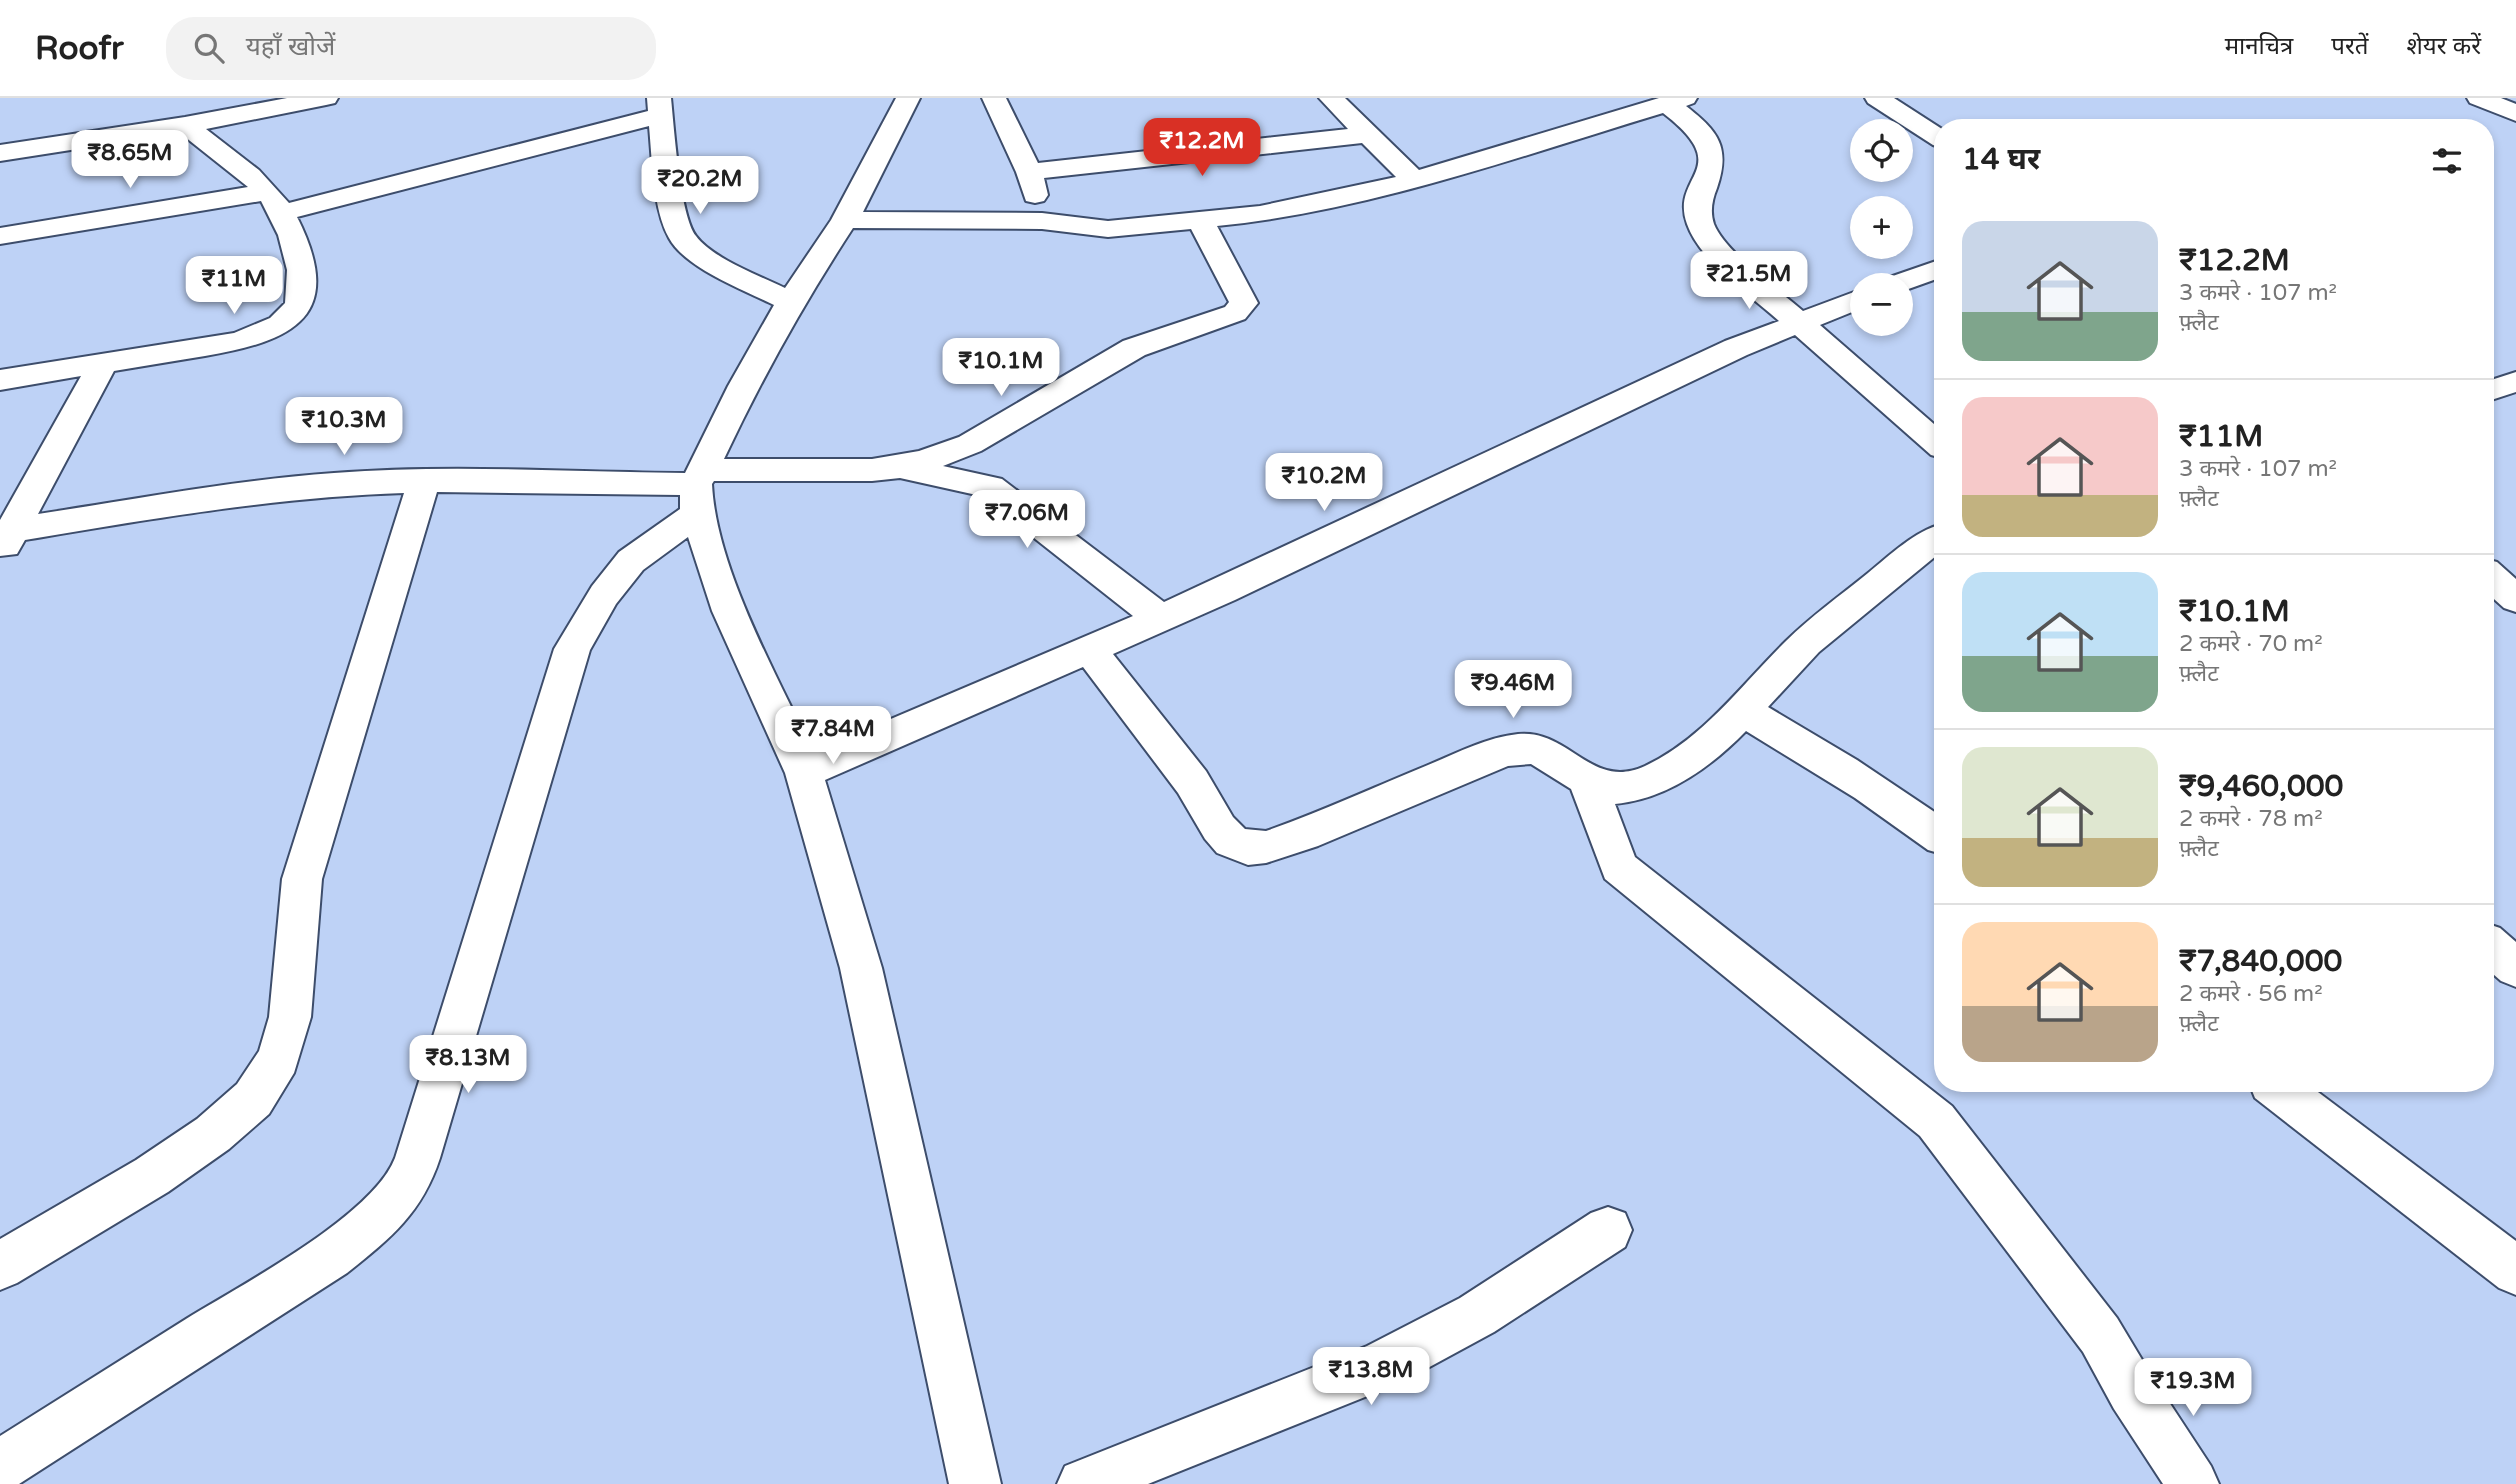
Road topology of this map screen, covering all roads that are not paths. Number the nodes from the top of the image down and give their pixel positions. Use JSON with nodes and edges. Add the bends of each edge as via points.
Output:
{"nodes":[{"id":1,"x":326,"y":98,"type":"edge"},
{"id":2,"x":908,"y":98,"type":"edge"},
{"id":3,"x":993,"y":98,"type":"edge"},
{"id":4,"x":1331,"y":98,"type":"edge"},
{"id":5,"x":1877,"y":98,"type":"edge"},
{"id":6,"x":2479,"y":98,"type":"edge"},
{"id":7,"x":1677,"y":101,"type":"edge"},
{"id":8,"x":660,"y":107,"type":"edge"},
{"id":9,"x":2516,"y":113,"type":"edge"},
{"id":10,"x":186,"y":125,"type":"junction"},
{"id":11,"x":1368,"y":135,"type":"junction"},
{"id":12,"x":1934,"y":135,"type":"edge"},
{"id":13,"x":0,"y":153,"type":"edge"},
{"id":14,"x":1029,"y":172,"type":"junction"},
{"id":15,"x":1414,"y":180,"type":"junction"},
{"id":16,"x":275,"y":202,"type":"junction"},
{"id":17,"x":845,"y":220,"type":"junction"},
{"id":18,"x":1042,"y":220,"type":"junction"},
{"id":19,"x":1200,"y":221,"type":"junction"},
{"id":20,"x":0,"y":236,"type":"edge"},
{"id":21,"x":1934,"y":270,"type":"edge"},
{"id":22,"x":1913,"y":278,"type":"edge"},
{"id":23,"x":790,"y":302,"type":"junction"},
{"id":24,"x":1850,"y":302,"type":"edge"},
{"id":25,"x":1800,"y":321,"type":"junction"},
{"id":26,"x":103,"y":363,"type":"junction"},
{"id":27,"x":0,"y":380,"type":"edge"},
{"id":28,"x":2516,"y":382,"type":"edge"},
{"id":29,"x":2494,"y":389,"type":"edge"},
{"id":30,"x":1934,"y":440,"type":"edge"},
{"id":31,"x":901,"y":467,"type":"junction"},
{"id":32,"x":424,"y":481,"type":"junction"},
{"id":33,"x":699,"y":489,"type":"junction"},
{"id":34,"x":5,"y":539,"type":"edge"},
{"id":35,"x":1934,"y":542,"type":"edge"},
{"id":36,"x":1160,"y":618,"type":"junction"},
{"id":37,"x":1089,"y":649,"type":"junction"},
{"id":38,"x":1741,"y":710,"type":"junction"},
{"id":39,"x":804,"y":773,"type":"junction"},
{"id":40,"x":1587,"y":782,"type":"junction"},
{"id":41,"x":1934,"y":832,"type":"edge"},
{"id":42,"x":2494,"y":949,"type":"edge"},
{"id":43,"x":2516,"y":968,"type":"edge"},
{"id":44,"x":2283,"y":1092,"type":"edge"},
{"id":45,"x":1608,"y":1230,"type":"dead end"},
{"id":46,"x":0,"y":1266,"type":"edge"},
{"id":47,"x":2516,"y":1271,"type":"edge"},
{"id":48,"x":0,"y":1466,"type":"edge"},
{"id":49,"x":975,"y":1484,"type":"edge"},
{"id":50,"x":1083,"y":1484,"type":"edge"},
{"id":51,"x":2193,"y":1484,"type":"edge"}],
"edges":[{"from":1,"to":10,"type":"street"},
{"from":2,"to":17,"type":"street"},
{"from":3,"to":14,"type":"street"},
{"from":4,"to":11,"type":"street"},
{"from":5,"to":12,"type":"street"},
{"from":6,"to":9,"type":"street"},
{"from":7,"to":15,"type":"street","via":[[1591,116]]},
{"from":7,"to":25,"type":"street","via":[[1709,143],[1713,160],[1700,197],[1698,214],[1704,234],[1718,252]]},
{"from":8,"to":16,"type":"street"},
{"from":8,"to":23,"type":"street","via":[[675,218],[682,238],[724,267]]},
{"from":10,"to":13,"type":"street"},
{"from":10,"to":16,"type":"street"},
{"from":11,"to":14,"type":"street"},
{"from":11,"to":15,"type":"street"},
{"from":14,"to":18,"type":"street"},
{"from":15,"to":19,"type":"street","via":[[1260,214]]},
{"from":16,"to":20,"type":"street"},
{"from":16,"to":26,"type":"street","via":[[301,272],[293,314],[239,341]]},
{"from":17,"to":18,"type":"street"},
{"from":17,"to":23,"type":"street"},
{"from":18,"to":19,"type":"street","via":[[1108,229]]},
{"from":19,"to":31,"type":"street","via":[[1244,303],[1235,313],[1134,348],[971,443]]},
{"from":21,"to":22,"type":"street"},
{"from":23,"to":33,"type":"street","via":[[743,386]]},
{"from":24,"to":25,"type":"street"},
{"from":25,"to":30,"type":"street"},
{"from":25,"to":36,"type":"street"},
{"from":26,"to":27,"type":"street"},
{"from":26,"to":34,"type":"street"},
{"from":28,"to":29,"type":"street"},
{"from":31,"to":33,"type":"street"},
{"from":31,"to":36,"type":"street","via":[[992,487]]},
{"from":32,"to":33,"type":"street"},
{"from":32,"to":34,"type":"street","via":[[246,493]]},
{"from":32,"to":46,"type":"street","via":[[302,879],[290,1017],[279,1059],[253,1099],[213,1134],[152,1176]]},
{"from":33,"to":39,"type":"street","via":[[729,611]]},
{"from":33,"to":48,"type":"street","via":[[631,561],[572,649],[415,1165],[403,1189],[378,1219],[330,1256]]},
{"from":35,"to":38,"type":"street","via":[[1802,648]]},
{"from":36,"to":37,"type":"street"},
{"from":37,"to":39,"type":"street"},
{"from":37,"to":40,"type":"street","via":[[1192,782],[1219,828],[1231,841],[1248,848],[1304,834],[1514,749],[1540,752]]},
{"from":38,"to":40,"type":"street","via":[[1712,743],[1665,774],[1626,787]]},
{"from":38,"to":41,"type":"street","via":[[1866,783]]},
{"from":39,"to":49,"type":"street","via":[[860,968]]},
{"from":40,"to":51,"type":"street","via":[[1619,866],[1936,1121],[2100,1335]]},
{"from":42,"to":43,"type":"street"},
{"from":44,"to":47,"type":"street"},
{"from":45,"to":50,"type":"street","via":[[1477,1315],[1382,1365]]}]}
